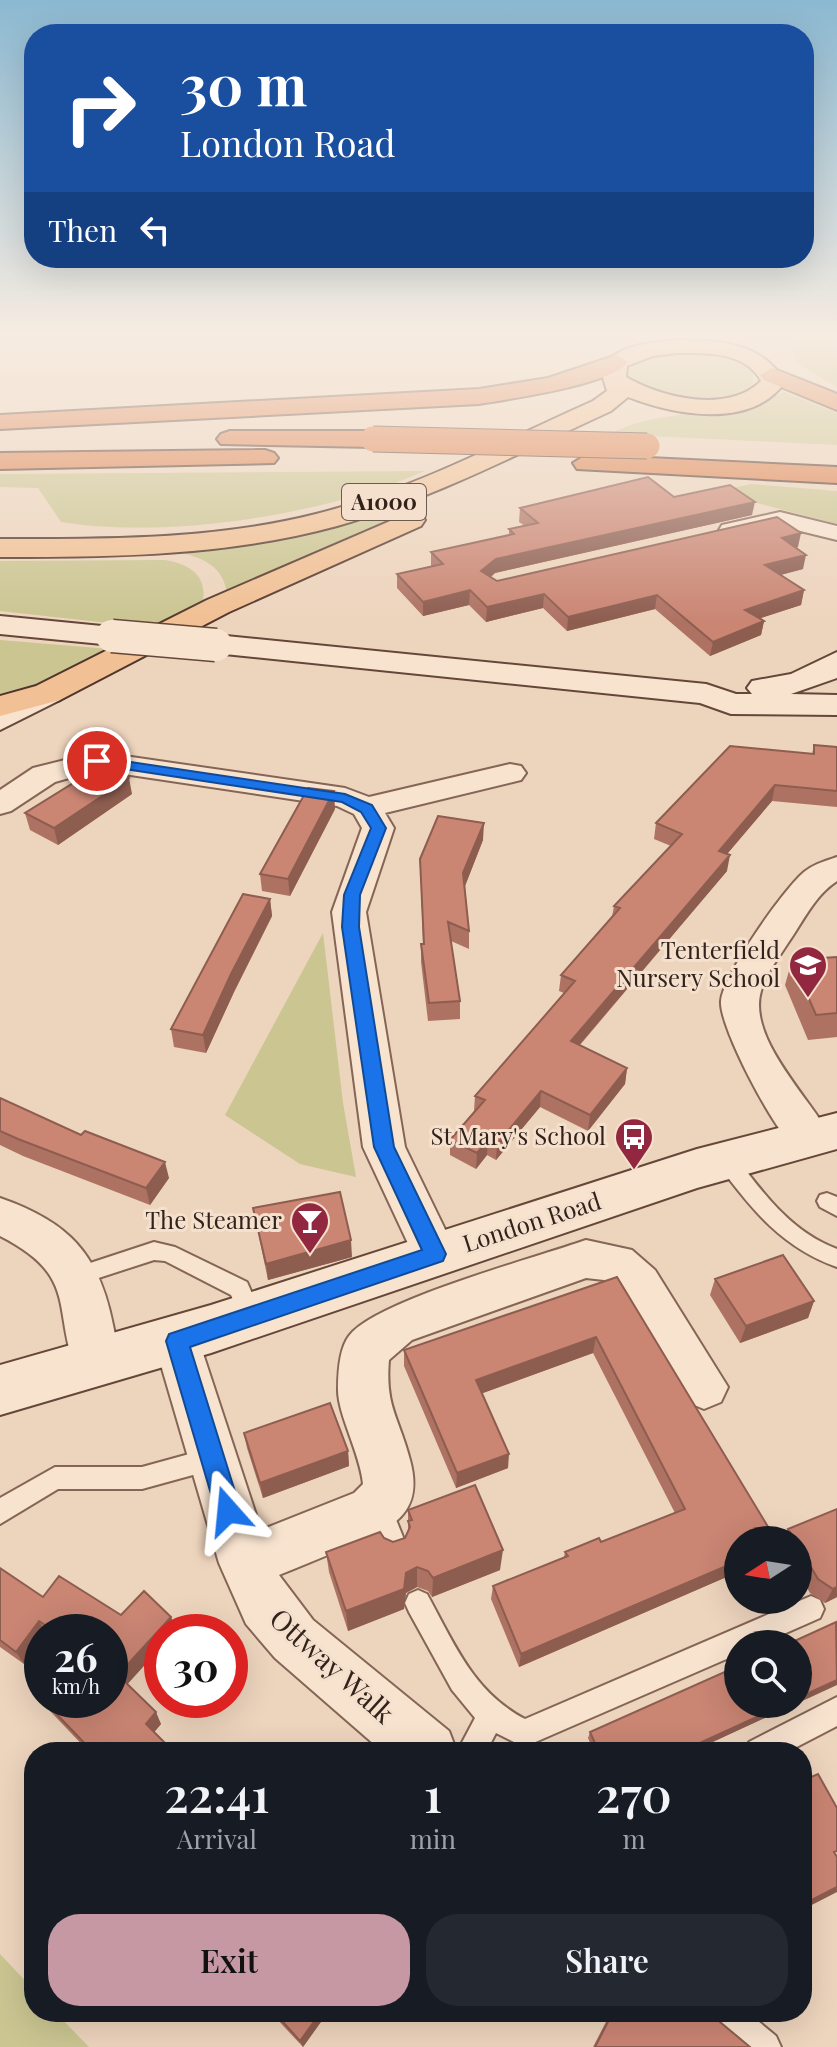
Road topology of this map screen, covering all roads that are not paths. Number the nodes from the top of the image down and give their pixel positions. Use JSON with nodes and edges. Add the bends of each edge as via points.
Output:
{"nodes":[{"id":1,"x":543,"y":432,"type":"edge"},
{"id":2,"x":594,"y":432,"type":"edge"},
{"id":3,"x":0,"y":442,"type":"edge"},
{"id":4,"x":372,"y":449,"type":"junction"},
{"id":5,"x":837,"y":456,"type":"edge"},
{"id":6,"x":0,"y":461,"type":"edge"},
{"id":7,"x":837,"y":475,"type":"edge"},
{"id":8,"x":837,"y":533,"type":"edge"},
{"id":9,"x":703,"y":537,"type":"edge"},
{"id":10,"x":116,"y":547,"type":"junction"},
{"id":11,"x":0,"y":548,"type":"edge"},
{"id":12,"x":218,"y":606,"type":"junction"},
{"id":13,"x":0,"y":625,"type":"edge"},
{"id":14,"x":837,"y":662,"type":"edge"},
{"id":15,"x":48,"y":693,"type":"junction"},
{"id":16,"x":706,"y":694,"type":"junction"},
{"id":17,"x":837,"y":705,"type":"edge"},
{"id":18,"x":0,"y":706,"type":"edge"},
{"id":19,"x":0,"y":720,"type":"edge"},
{"id":20,"x":510,"y":773,"type":"dead end"},
{"id":21,"x":0,"y":804,"type":"edge"},
{"id":22,"x":366,"y":808,"type":"junction"},
{"id":23,"x":837,"y":868,"type":"edge"},
{"id":24,"x":824,"y":1134,"type":"edge"},
{"id":25,"x":727,"y":1161,"type":"junction"},
{"id":26,"x":0,"y":1216,"type":"edge"},
{"id":27,"x":435,"y":1254,"type":"junction"},
{"id":28,"x":837,"y":1258,"type":"edge"},
{"id":29,"x":77,"y":1276,"type":"junction"},
{"id":30,"x":251,"y":1316,"type":"junction"},
{"id":31,"x":177,"y":1341,"type":"junction"},
{"id":32,"x":97,"y":1364,"type":"junction"},
{"id":33,"x":704,"y":1387,"type":"dead end"},
{"id":34,"x":0,"y":1390,"type":"edge"},
{"id":35,"x":211,"y":1459,"type":"junction"},
{"id":36,"x":0,"y":1512,"type":"edge"},
{"id":37,"x":245,"y":1563,"type":"junction"},
{"id":38,"x":418,"y":1603,"type":"dead end"},
{"id":39,"x":799,"y":1614,"type":"edge"},
{"id":40,"x":837,"y":1711,"type":"edge"},
{"id":41,"x":491,"y":1716,"type":"junction"},
{"id":42,"x":416,"y":1742,"type":"edge"},
{"id":43,"x":477,"y":1742,"type":"edge"},
{"id":44,"x":778,"y":1742,"type":"edge"},
{"id":45,"x":735,"y":2022,"type":"edge"},
{"id":46,"x":765,"y":2047,"type":"edge"}],
"edges":[{"from":1,"to":10,"type":"main road","number":"A1000","via":[[377,504],[260,534]]},
{"from":2,"to":12,"type":"main road","number":"A1000","via":[[469,495]]},
{"from":3,"to":4,"type":"highway"},
{"from":4,"to":5,"type":"highway","bridge":true,"via":[[647,446]]},
{"from":4,"to":6,"type":"highway"},
{"from":4,"to":7,"type":"highway"},
{"from":8,"to":9,"type":"street","via":[[780,519]]},
{"from":10,"to":11,"type":"main road","number":"A1000"},
{"from":10,"to":12,"type":"main road","number":"A1000","via":[[169,553],[203,567],[217,581]]},
{"from":12,"to":15,"type":"main road","number":"A1000"},
{"from":13,"to":16,"type":"main road","bridge":true},
{"from":14,"to":16,"type":"main road","via":[[803,683]]},
{"from":15,"to":18,"type":"main road","number":"A1000"},
{"from":15,"to":19,"type":"main road"},
{"from":16,"to":17,"type":"main road","via":[[731,704]]},
{"from":20,"to":22,"type":"street"},
{"from":21,"to":22,"type":"street","via":[[44,775],[97,761],[328,795]]},
{"from":22,"to":27,"type":"street","via":[[377,822],[378,837],[349,912],[375,1102],[384,1147]]},
{"from":23,"to":24,"type":"street","via":[[803,893],[749,976],[740,1002],[753,1047]]},
{"from":24,"to":25,"type":"main road","name":"London Road"},
{"from":25,"to":27,"type":"main road","name":"London Road"},
{"from":25,"to":28,"type":"lane","via":[[799,1243]]},
{"from":26,"to":29,"type":"street","via":[[54,1245]]},
{"from":27,"to":30,"type":"main road","name":"London Road"},
{"from":29,"to":30,"type":"lane","via":[[161,1251],[239,1289]]},
{"from":29,"to":32,"type":"street"},
{"from":30,"to":31,"type":"main road","name":"London Road"},
{"from":31,"to":32,"type":"main road","name":"London Road"},
{"from":31,"to":35,"type":"street","name":"Ottway Walk"},
{"from":32,"to":34,"type":"main road","name":"London Road"},
{"from":33,"to":37,"type":"street","via":[[639,1284],[616,1263],[586,1259],[396,1325],[366,1350],[362,1393],[386,1462],[386,1526],[372,1511]]},
{"from":35,"to":36,"type":"lane","via":[[142,1478],[55,1478]]},
{"from":35,"to":37,"type":"street","name":"Ottway Walk"},
{"from":37,"to":42,"type":"street","name":"Ottway Walk","via":[[265,1605],[294,1639]]},
{"from":38,"to":41,"type":"lane","via":[[461,1681]]},
{"from":39,"to":41,"type":"lane","via":[[524,1733]]},
{"from":40,"to":44,"type":"lane"},
{"from":41,"to":43,"type":"lane"},
{"from":45,"to":46,"type":"lane"}]}
